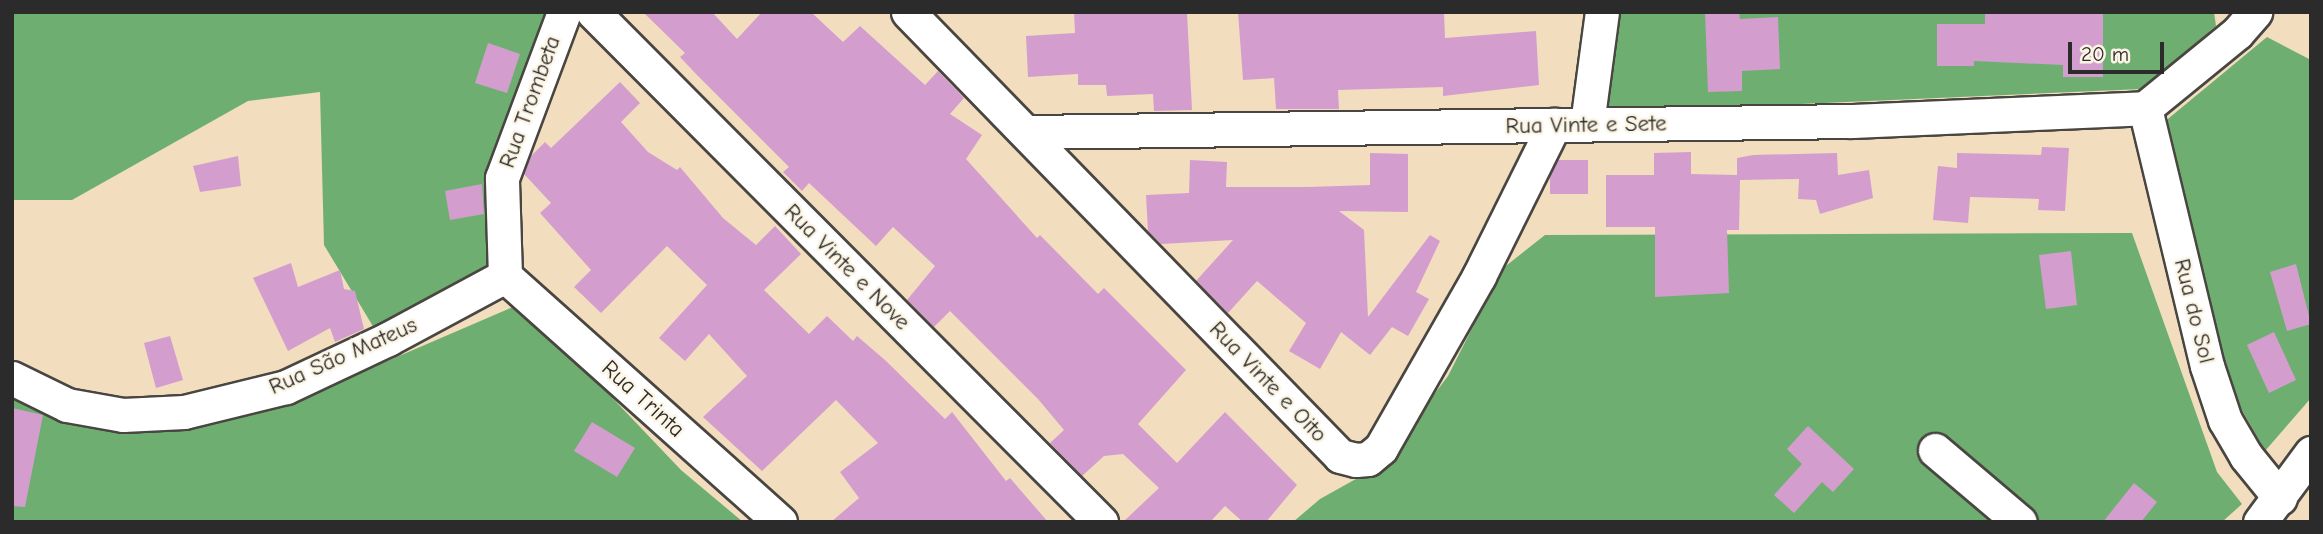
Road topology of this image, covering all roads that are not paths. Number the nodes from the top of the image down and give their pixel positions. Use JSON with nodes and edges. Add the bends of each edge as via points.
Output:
{"nodes":[{"id":1,"x":564,"y":12,"type":"edge"},
{"id":2,"x":593,"y":12,"type":"edge"},
{"id":3,"x":908,"y":12,"type":"edge"},
{"id":4,"x":1602,"y":12,"type":"edge"},
{"id":5,"x":2242,"y":19,"type":"edge"},
{"id":6,"x":2145,"y":108,"type":"junction"},
{"id":7,"x":1570,"y":125,"type":"junction"},
{"id":8,"x":1026,"y":132,"type":"junction"},
{"id":9,"x":505,"y":276,"type":"junction"},
{"id":10,"x":12,"y":378,"type":"edge"},
{"id":11,"x":1935,"y":450,"type":"dead end"},
{"id":12,"x":2311,"y":453,"type":"edge"},
{"id":13,"x":2270,"y":510,"type":"edge"},
{"id":14,"x":780,"y":522,"type":"edge"},
{"id":15,"x":1101,"y":522,"type":"edge"},
{"id":16,"x":2020,"y":522,"type":"edge"}],
"edges":[{"from":1,"to":9,"type":"street","name":"Rua Trombeta","via":[[502,178]]},
{"from":2,"to":15,"type":"street","name":"Rua Vinte e Nove"},
{"from":3,"to":8,"type":"street","name":"Rua Vinte e Oito"},
{"from":4,"to":7,"type":"street","name":"Rua Vinte e Oito"},
{"from":5,"to":6,"type":"street"},
{"from":6,"to":7,"type":"street","name":"Rua Vinte e Sete","via":[[1852,121]]},
{"from":6,"to":13,"type":"street","name":"Rua do Sol","via":[[2210,377],[2225,420]]},
{"from":7,"to":8,"type":"street","name":"Rua Vinte e Sete"},
{"from":7,"to":8,"type":"street","name":"Rua Vinte e Oito","via":[[1381,448],[1368,459],[1356,460],[1340,456]]},
{"from":9,"to":10,"type":"street","name":"Rua São Mateus","via":[[286,387],[184,412],[123,415],[67,405]]},
{"from":9,"to":14,"type":"street","name":"Rua Trinta"},
{"from":11,"to":16,"type":"street"},
{"from":12,"to":13,"type":"street"}]}
